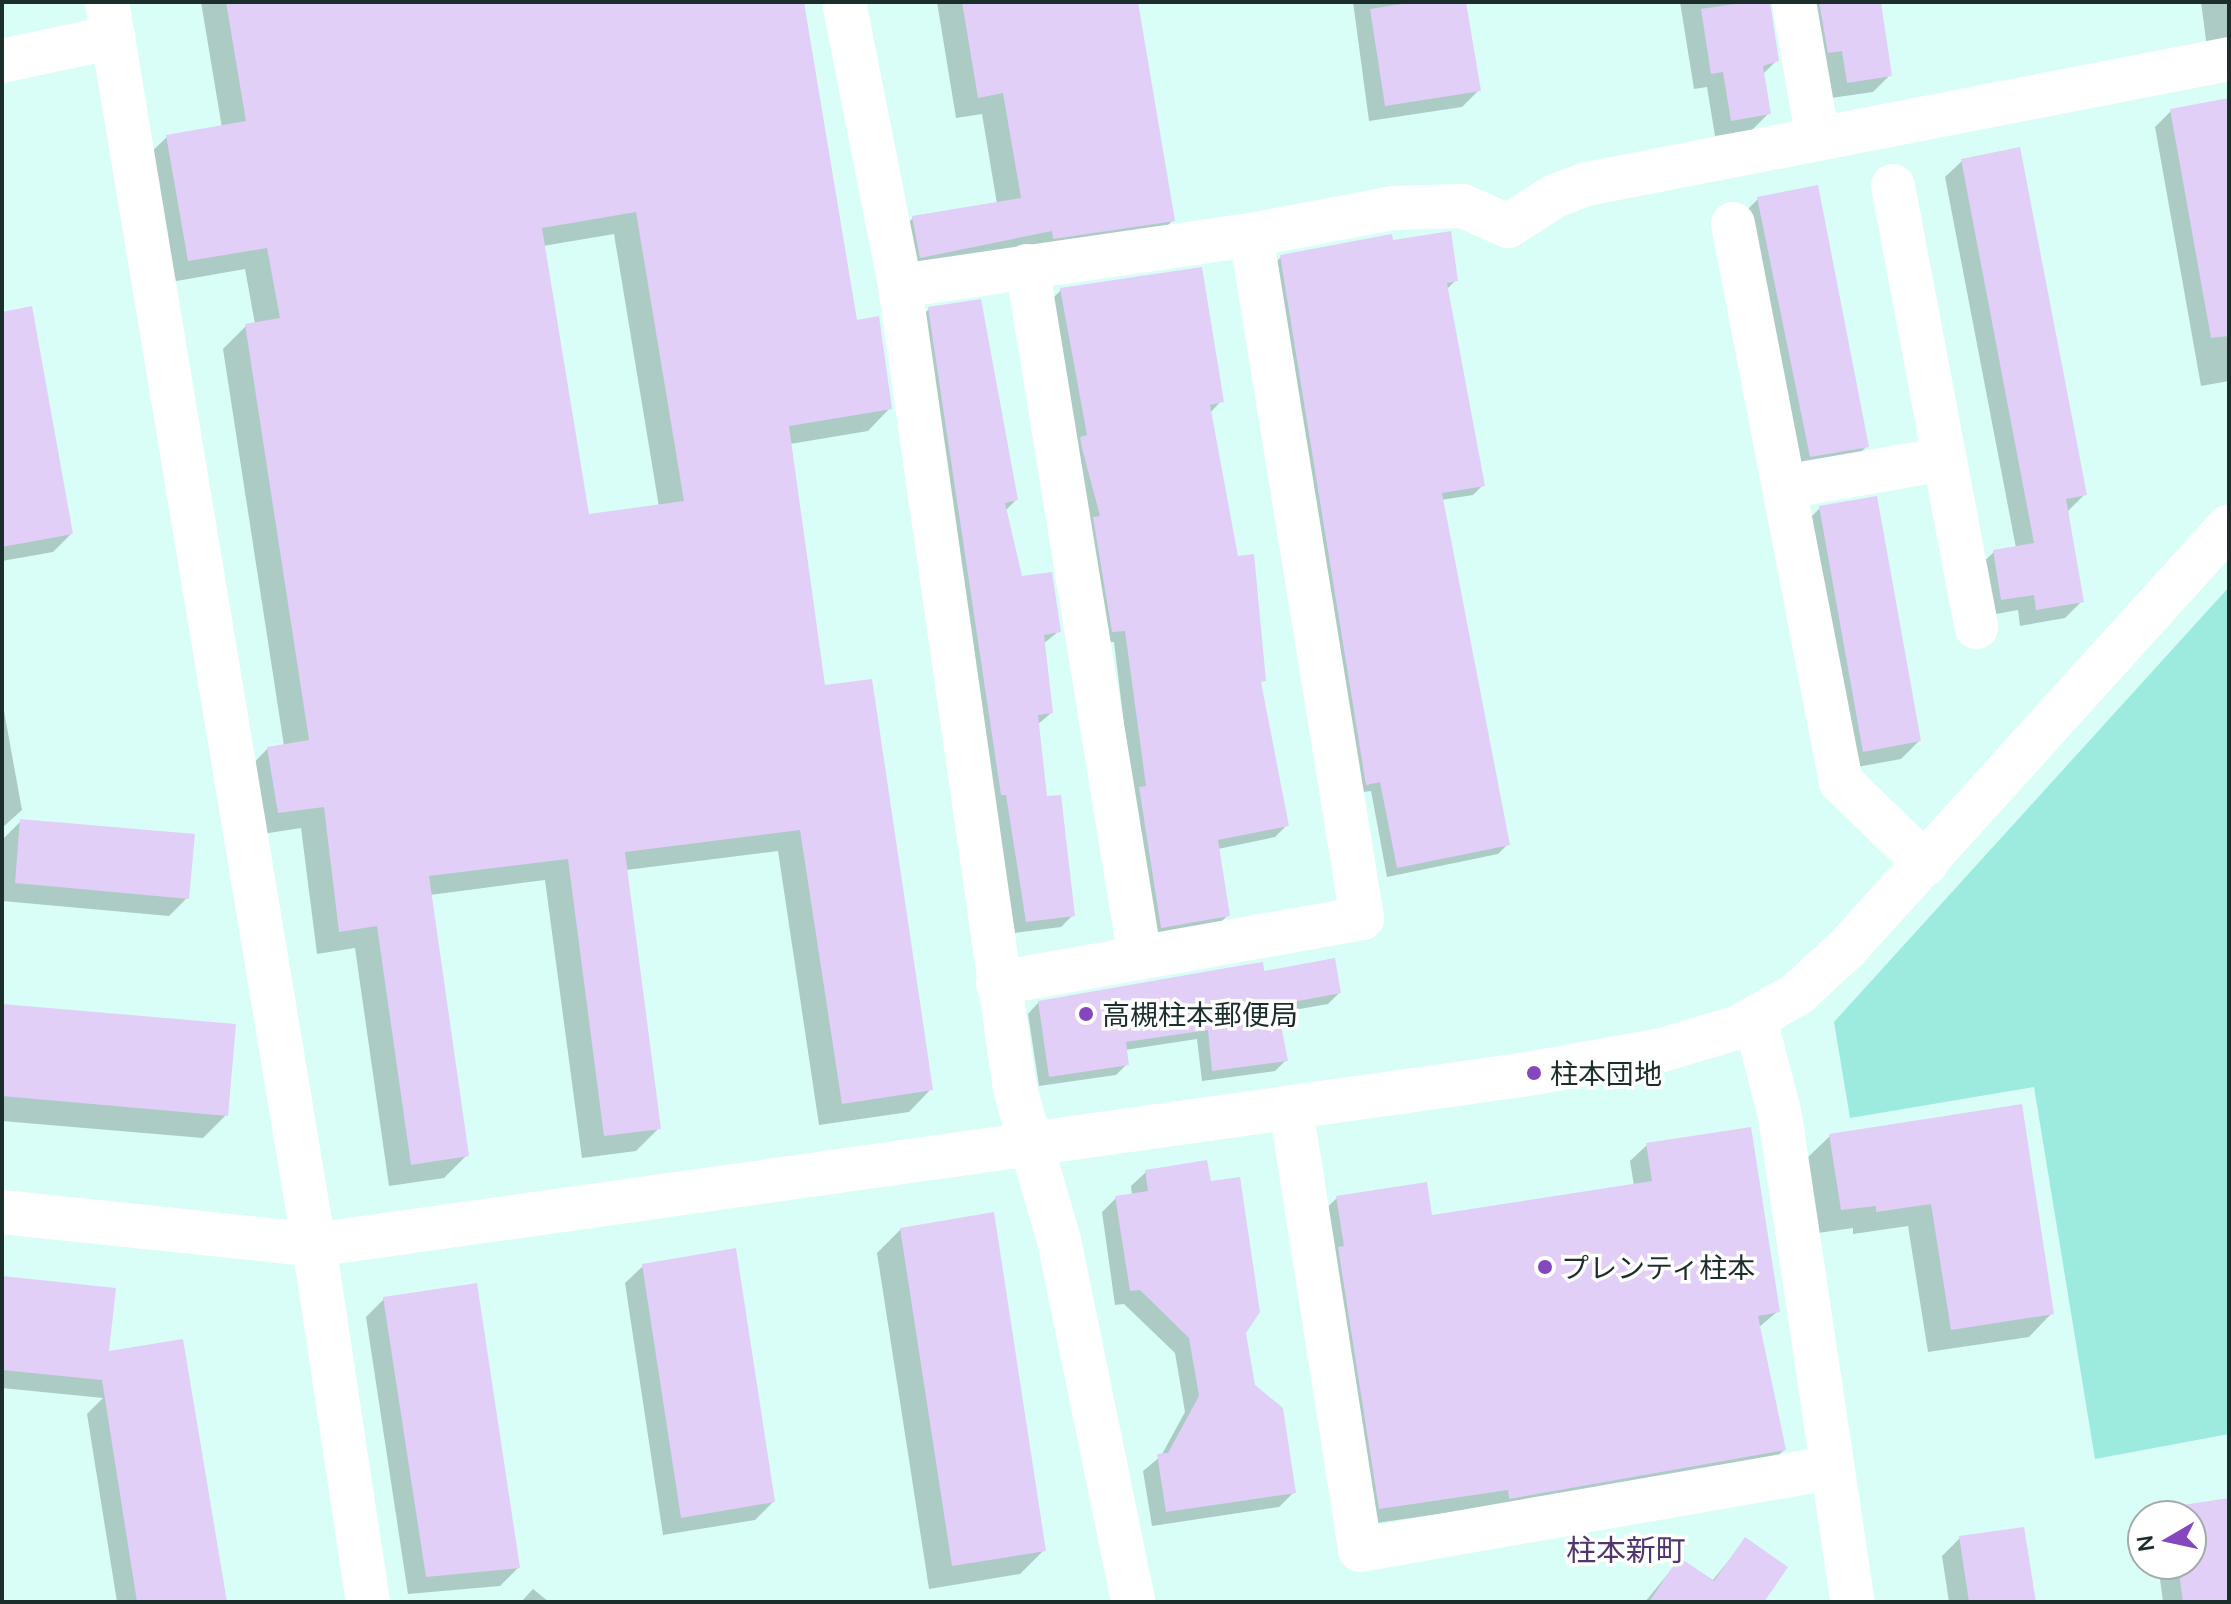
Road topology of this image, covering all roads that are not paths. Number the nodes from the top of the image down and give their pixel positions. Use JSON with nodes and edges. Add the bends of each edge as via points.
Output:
{"nodes":[{"id":1,"x":844,"y":2,"type":"edge"},
{"id":2,"x":1794,"y":2,"type":"edge"},
{"id":3,"x":110,"y":20,"type":"edge"},
{"id":4,"x":2229,"y":59,"type":"edge"},
{"id":5,"x":2,"y":61,"type":"edge"},
{"id":6,"x":1818,"y":139,"type":"junction"},
{"id":7,"x":1893,"y":186,"type":"dead end"},
{"id":8,"x":1733,"y":224,"type":"dead end"},
{"id":9,"x":1251,"y":235,"type":"junction"},
{"id":10,"x":1027,"y":266,"type":"junction"},
{"id":11,"x":900,"y":286,"type":"junction"},
{"id":12,"x":1944,"y":459,"type":"junction"},
{"id":13,"x":1784,"y":487,"type":"junction"},
{"id":14,"x":2229,"y":526,"type":"edge"},
{"id":15,"x":1976,"y":627,"type":"dead end"},
{"id":16,"x":1926,"y":864,"type":"junction"},
{"id":17,"x":1140,"y":958,"type":"junction"},
{"id":18,"x":998,"y":983,"type":"junction"},
{"id":19,"x":1755,"y":1019,"type":"junction"},
{"id":20,"x":1291,"y":1108,"type":"junction"},
{"id":21,"x":1033,"y":1143,"type":"junction"},
{"id":22,"x":2,"y":1212,"type":"edge"},
{"id":23,"x":314,"y":1245,"type":"junction"},
{"id":24,"x":1831,"y":1468,"type":"junction"},
{"id":25,"x":368,"y":1602,"type":"edge"},
{"id":26,"x":1133,"y":1602,"type":"edge"},
{"id":27,"x":1853,"y":1602,"type":"edge"}],
"edges":[{"from":1,"to":11,"type":"street"},
{"from":2,"to":6,"type":"street"},
{"from":3,"to":5,"type":"street"},
{"from":3,"to":23,"type":"street"},
{"from":4,"to":6,"type":"street"},
{"from":6,"to":9,"type":"street","via":[[1587,184],[1555,196],[1508,226],[1463,206],[1405,208]]},
{"from":7,"to":12,"type":"street"},
{"from":8,"to":13,"type":"street"},
{"from":9,"to":10,"type":"street"},
{"from":9,"to":17,"type":"street","via":[[1362,918]]},
{"from":10,"to":11,"type":"street"},
{"from":10,"to":17,"type":"street"},
{"from":11,"to":18,"type":"street"},
{"from":12,"to":13,"type":"street"},
{"from":12,"to":15,"type":"street"},
{"from":13,"to":16,"type":"street","via":[[1841,782]]},
{"from":14,"to":16,"type":"street"},
{"from":16,"to":19,"type":"street","via":[[1821,974]]},
{"from":17,"to":18,"type":"street"},
{"from":18,"to":21,"type":"street","via":[[1015,1089]]},
{"from":19,"to":20,"type":"street","via":[[1662,1050]]},
{"from":19,"to":24,"type":"street","via":[[1780,1116]]},
{"from":20,"to":21,"type":"street"},
{"from":20,"to":24,"type":"street","via":[[1360,1550]]},
{"from":21,"to":23,"type":"street"},
{"from":21,"to":26,"type":"street","via":[[1059,1240]]},
{"from":22,"to":23,"type":"street"},
{"from":23,"to":25,"type":"street"},
{"from":24,"to":27,"type":"street"}]}
